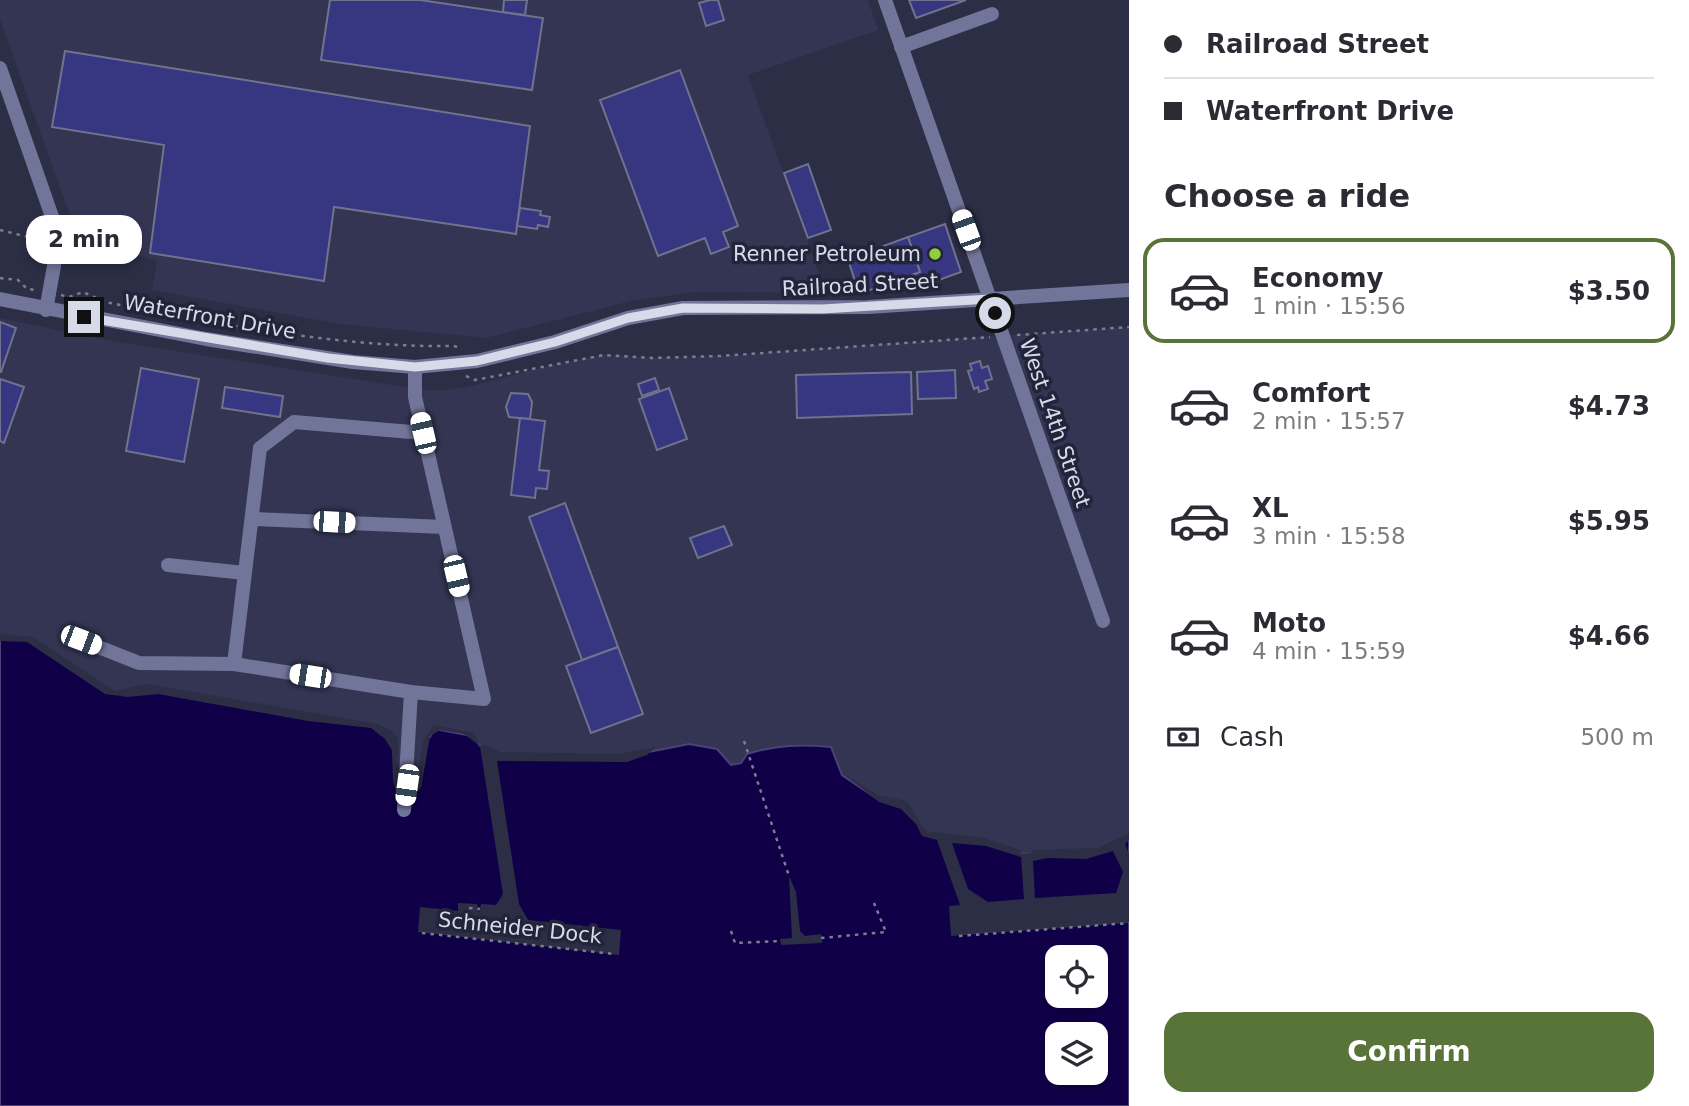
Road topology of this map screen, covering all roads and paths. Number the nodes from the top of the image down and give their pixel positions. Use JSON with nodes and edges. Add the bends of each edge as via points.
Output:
{"nodes":[{"id":1,"x":885,"y":0,"type":"edge"},
{"id":2,"x":992,"y":14,"type":"dead end"},
{"id":3,"x":901,"y":47,"type":"junction"},
{"id":4,"x":0,"y":68,"type":"edge"},
{"id":5,"x":0,"y":230,"type":"edge"},
{"id":6,"x":55,"y":240,"type":"junction"},
{"id":7,"x":1129,"y":290,"type":"edge"},
{"id":8,"x":0,"y":299,"type":"edge"},
{"id":9,"x":990,"y":299,"type":"junction"},
{"id":10,"x":46,"y":310,"type":"junction"},
{"id":11,"x":415,"y":367,"type":"junction"},
{"id":12,"x":423,"y":433,"type":"junction"},
{"id":13,"x":252,"y":519,"type":"junction"},
{"id":14,"x":444,"y":527,"type":"junction"},
{"id":15,"x":167,"y":565,"type":"dead end"},
{"id":16,"x":245,"y":573,"type":"junction"},
{"id":17,"x":1103,"y":621,"type":"dead end"},
{"id":18,"x":81,"y":640,"type":"dead end"},
{"id":19,"x":234,"y":664,"type":"junction"},
{"id":20,"x":411,"y":692,"type":"junction"},
{"id":21,"x":744,"y":741,"type":"dead end"},
{"id":22,"x":404,"y":810,"type":"dead end"},
{"id":23,"x":789,"y":876,"type":"dead end"},
{"id":24,"x":874,"y":903,"type":"dead end"},
{"id":25,"x":469,"y":908,"type":"dead end"},
{"id":26,"x":480,"y":909,"type":"dead end"},
{"id":27,"x":1129,"y":923,"type":"edge"},
{"id":28,"x":731,"y":931,"type":"dead end"},
{"id":29,"x":422,"y":933,"type":"dead end"},
{"id":30,"x":959,"y":936,"type":"dead end"},
{"id":31,"x":821,"y":938,"type":"dead end"},
{"id":32,"x":781,"y":941,"type":"dead end"},
{"id":33,"x":614,"y":954,"type":"dead end"}],
"edges":[{"from":1,"to":3,"type":"street","name":"West 14th Street"},
{"from":2,"to":3,"type":"street"},
{"from":3,"to":9,"type":"street","name":"West 14th Street"},
{"from":4,"to":6,"type":"street","via":[[56,229]]},
{"from":5,"to":6,"type":"path","via":[[40,241]]},
{"from":6,"to":10,"type":"street"},
{"from":7,"to":9,"type":"street","name":"Railroad Street"},
{"from":8,"to":10,"type":"street","name":"Waterfront Drive"},
{"from":9,"to":11,"type":"street","name":"Railroad Street","via":[[822,309],[683,308],[628,318],[477,361]]},
{"from":9,"to":17,"type":"street","name":"West 14th Street"},
{"from":10,"to":11,"type":"street","name":"Waterfront Drive","via":[[339,360]]},
{"from":11,"to":12,"type":"street","via":[[415,397]]},
{"from":12,"to":13,"type":"street","via":[[294,422],[260,449]]},
{"from":12,"to":14,"type":"street"},
{"from":13,"to":14,"type":"street"},
{"from":13,"to":16,"type":"street"},
{"from":14,"to":20,"type":"street","via":[[484,699]]},
{"from":15,"to":16,"type":"street"},
{"from":16,"to":19,"type":"street"},
{"from":18,"to":19,"type":"street","via":[[139,663]]},
{"from":19,"to":20,"type":"street"},
{"from":20,"to":22,"type":"street"},
{"from":21,"to":23,"type":"path"},
{"from":24,"to":31,"type":"path","via":[[886,932]]},
{"from":25,"to":26,"type":"path"},
{"from":27,"to":30,"type":"path"},
{"from":28,"to":32,"type":"path","via":[[735,943]]},
{"from":29,"to":33,"type":"path","name":"Schneider Dock"}]}
